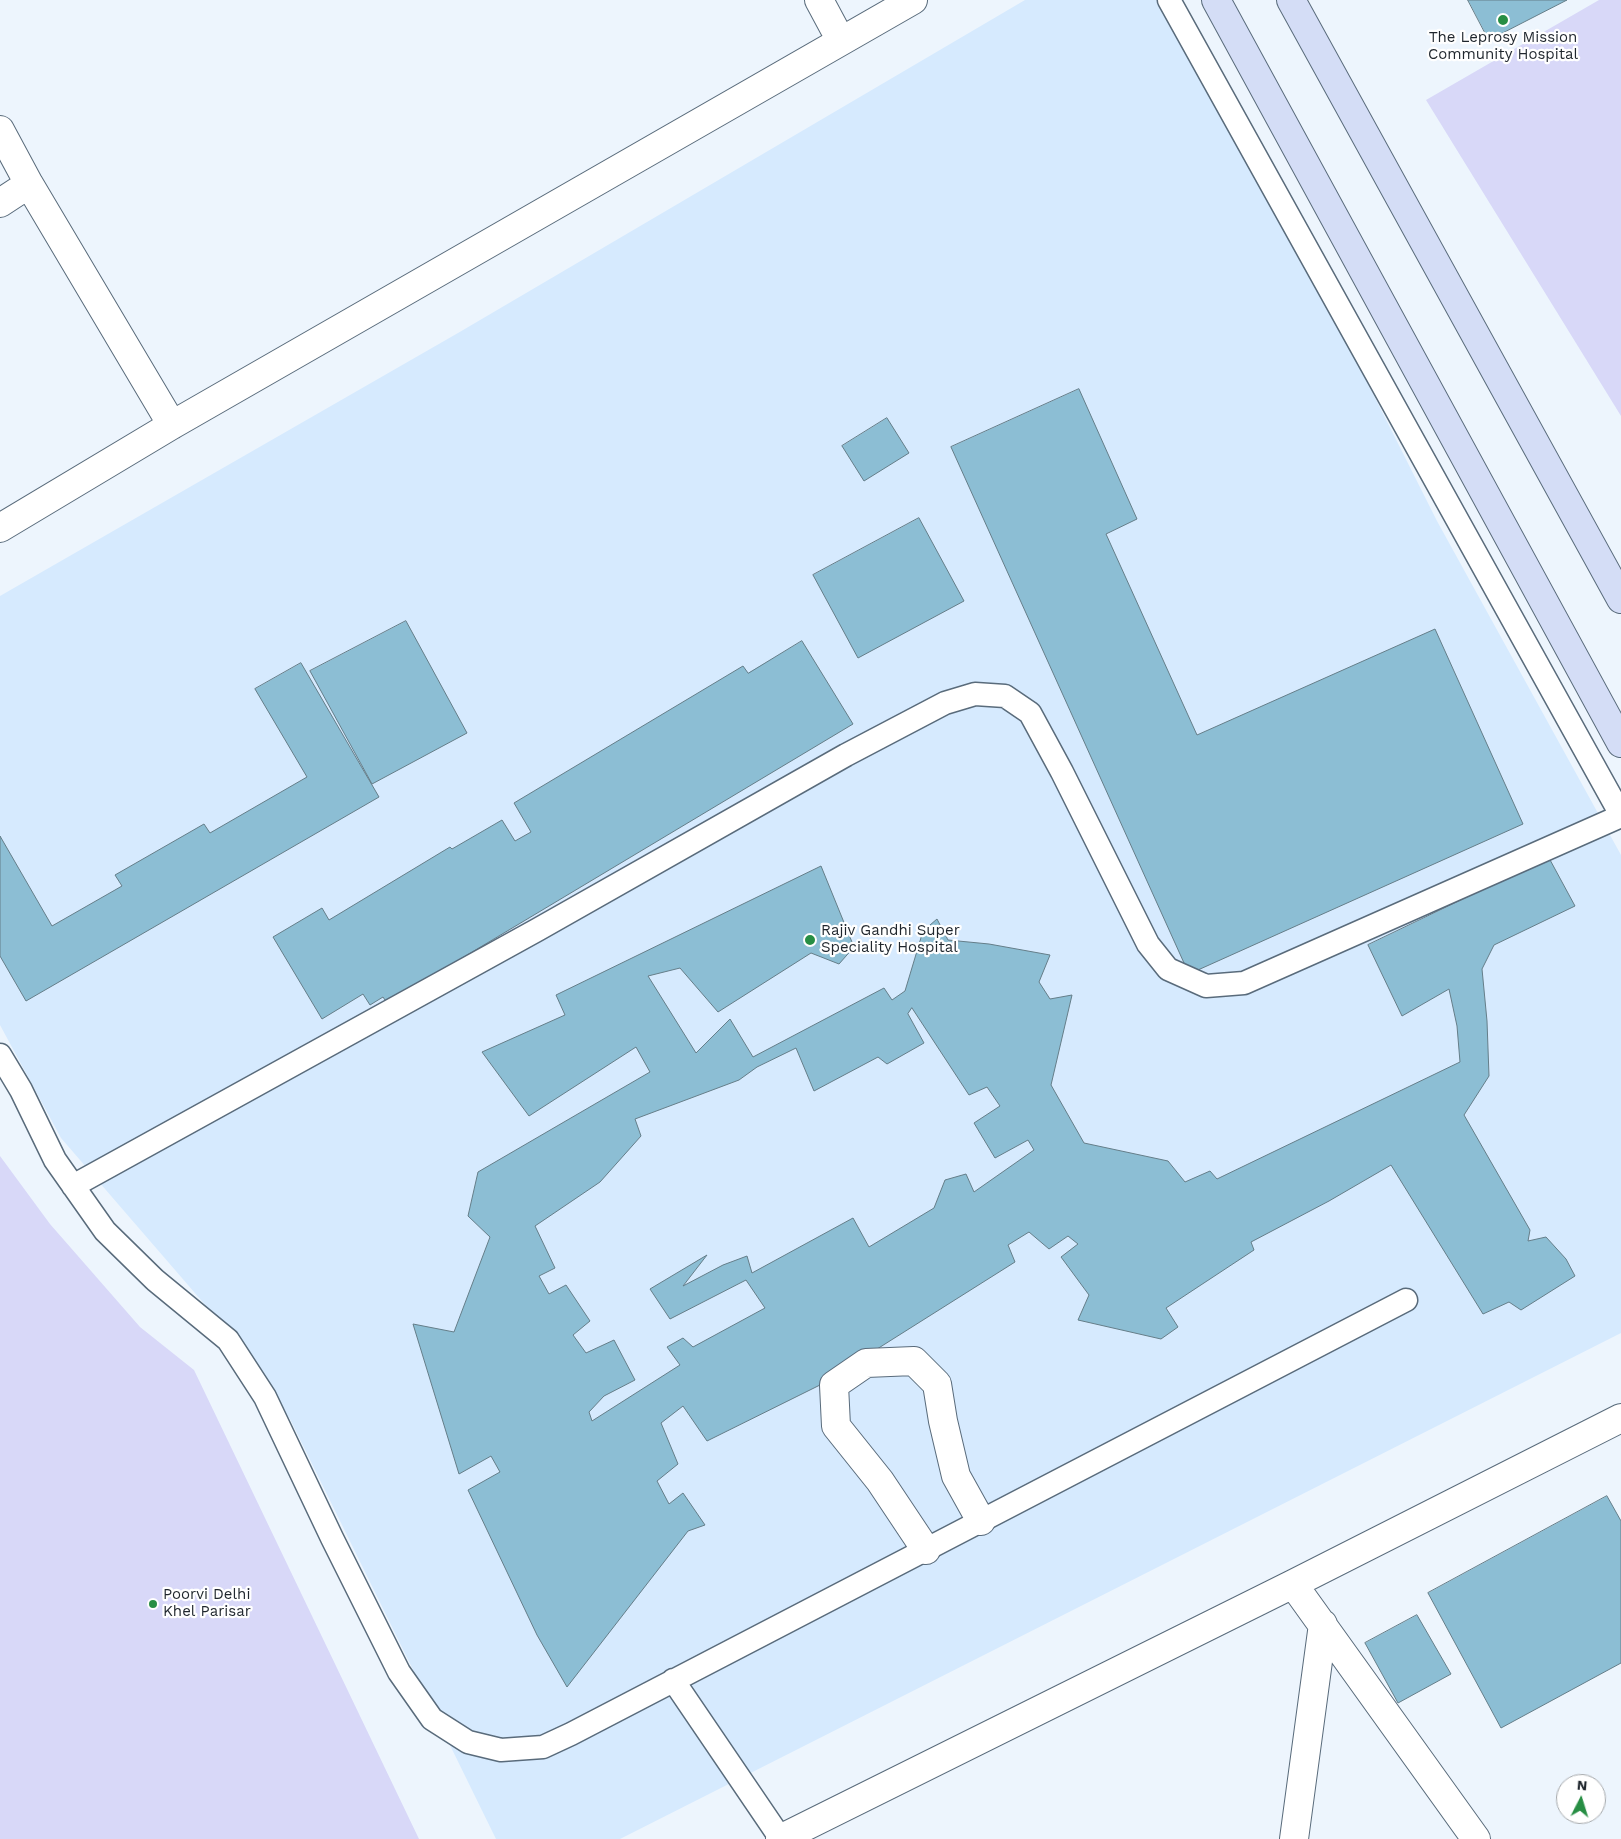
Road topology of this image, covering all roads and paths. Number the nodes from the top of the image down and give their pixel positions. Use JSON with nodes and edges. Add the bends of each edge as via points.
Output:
{"nodes":[{"id":1,"x":819,"y":0,"type":"edge"},
{"id":2,"x":913,"y":0,"type":"edge"},
{"id":3,"x":1169,"y":0,"type":"edge"},
{"id":4,"x":1216,"y":0,"type":"edge"},
{"id":5,"x":1291,"y":0,"type":"edge"},
{"id":6,"x":841,"y":41,"type":"junction"},
{"id":7,"x":0,"y":130,"type":"edge"},
{"id":8,"x":29,"y":184,"type":"junction"},
{"id":9,"x":0,"y":203,"type":"edge"},
{"id":10,"x":172,"y":425,"type":"junction"},
{"id":11,"x":0,"y":528,"type":"edge"},
{"id":12,"x":1621,"y":599,"type":"edge"},
{"id":13,"x":1621,"y":743,"type":"edge"},
{"id":14,"x":1621,"y":816,"type":"edge"},
{"id":15,"x":0,"y":1055,"type":"edge"},
{"id":16,"x":73,"y":1186,"type":"junction"},
{"id":17,"x":1406,"y":1300,"type":"dead end"},
{"id":18,"x":1621,"y":1418,"type":"edge"},
{"id":19,"x":981,"y":1521,"type":"junction"},
{"id":20,"x":926,"y":1550,"type":"junction"},
{"id":21,"x":1294,"y":1584,"type":"junction"},
{"id":22,"x":1323,"y":1624,"type":"junction"},
{"id":23,"x":674,"y":1680,"type":"junction"},
{"id":24,"x":781,"y":1839,"type":"edge"},
{"id":25,"x":1294,"y":1839,"type":"edge"},
{"id":26,"x":1476,"y":1839,"type":"edge"}],
"edges":[{"from":1,"to":6,"type":"street"},
{"from":2,"to":6,"type":"street"},
{"from":3,"to":14,"type":"lane"},
{"from":4,"to":13,"type":"main road"},
{"from":5,"to":12,"type":"main road"},
{"from":6,"to":10,"type":"street"},
{"from":7,"to":8,"type":"street"},
{"from":8,"to":9,"type":"street"},
{"from":8,"to":10,"type":"street"},
{"from":10,"to":11,"type":"street"},
{"from":14,"to":16,"type":"lane","via":[[1244,983],[1206,986],[1168,969],[1148,944],[1030,713],[1006,696],[975,694],[944,703],[846,755]]},
{"from":15,"to":16,"type":"lane","via":[[55,1160]]},
{"from":16,"to":23,"type":"lane","via":[[104,1232],[155,1280],[228,1340],[265,1397],[399,1672],[432,1719],[468,1742],[502,1750],[542,1747]]},
{"from":17,"to":19,"type":"lane"},
{"from":18,"to":21,"type":"street"},
{"from":19,"to":20,"type":"lane"},
{"from":19,"to":20,"type":"street","via":[[956,1476],[937,1384],[914,1361],[866,1363],[834,1385],[836,1426],[880,1481]]},
{"from":20,"to":23,"type":"lane"},
{"from":21,"to":22,"type":"street"},
{"from":21,"to":24,"type":"street"},
{"from":22,"to":25,"type":"street"},
{"from":22,"to":26,"type":"street"},
{"from":23,"to":24,"type":"lane"}]}
